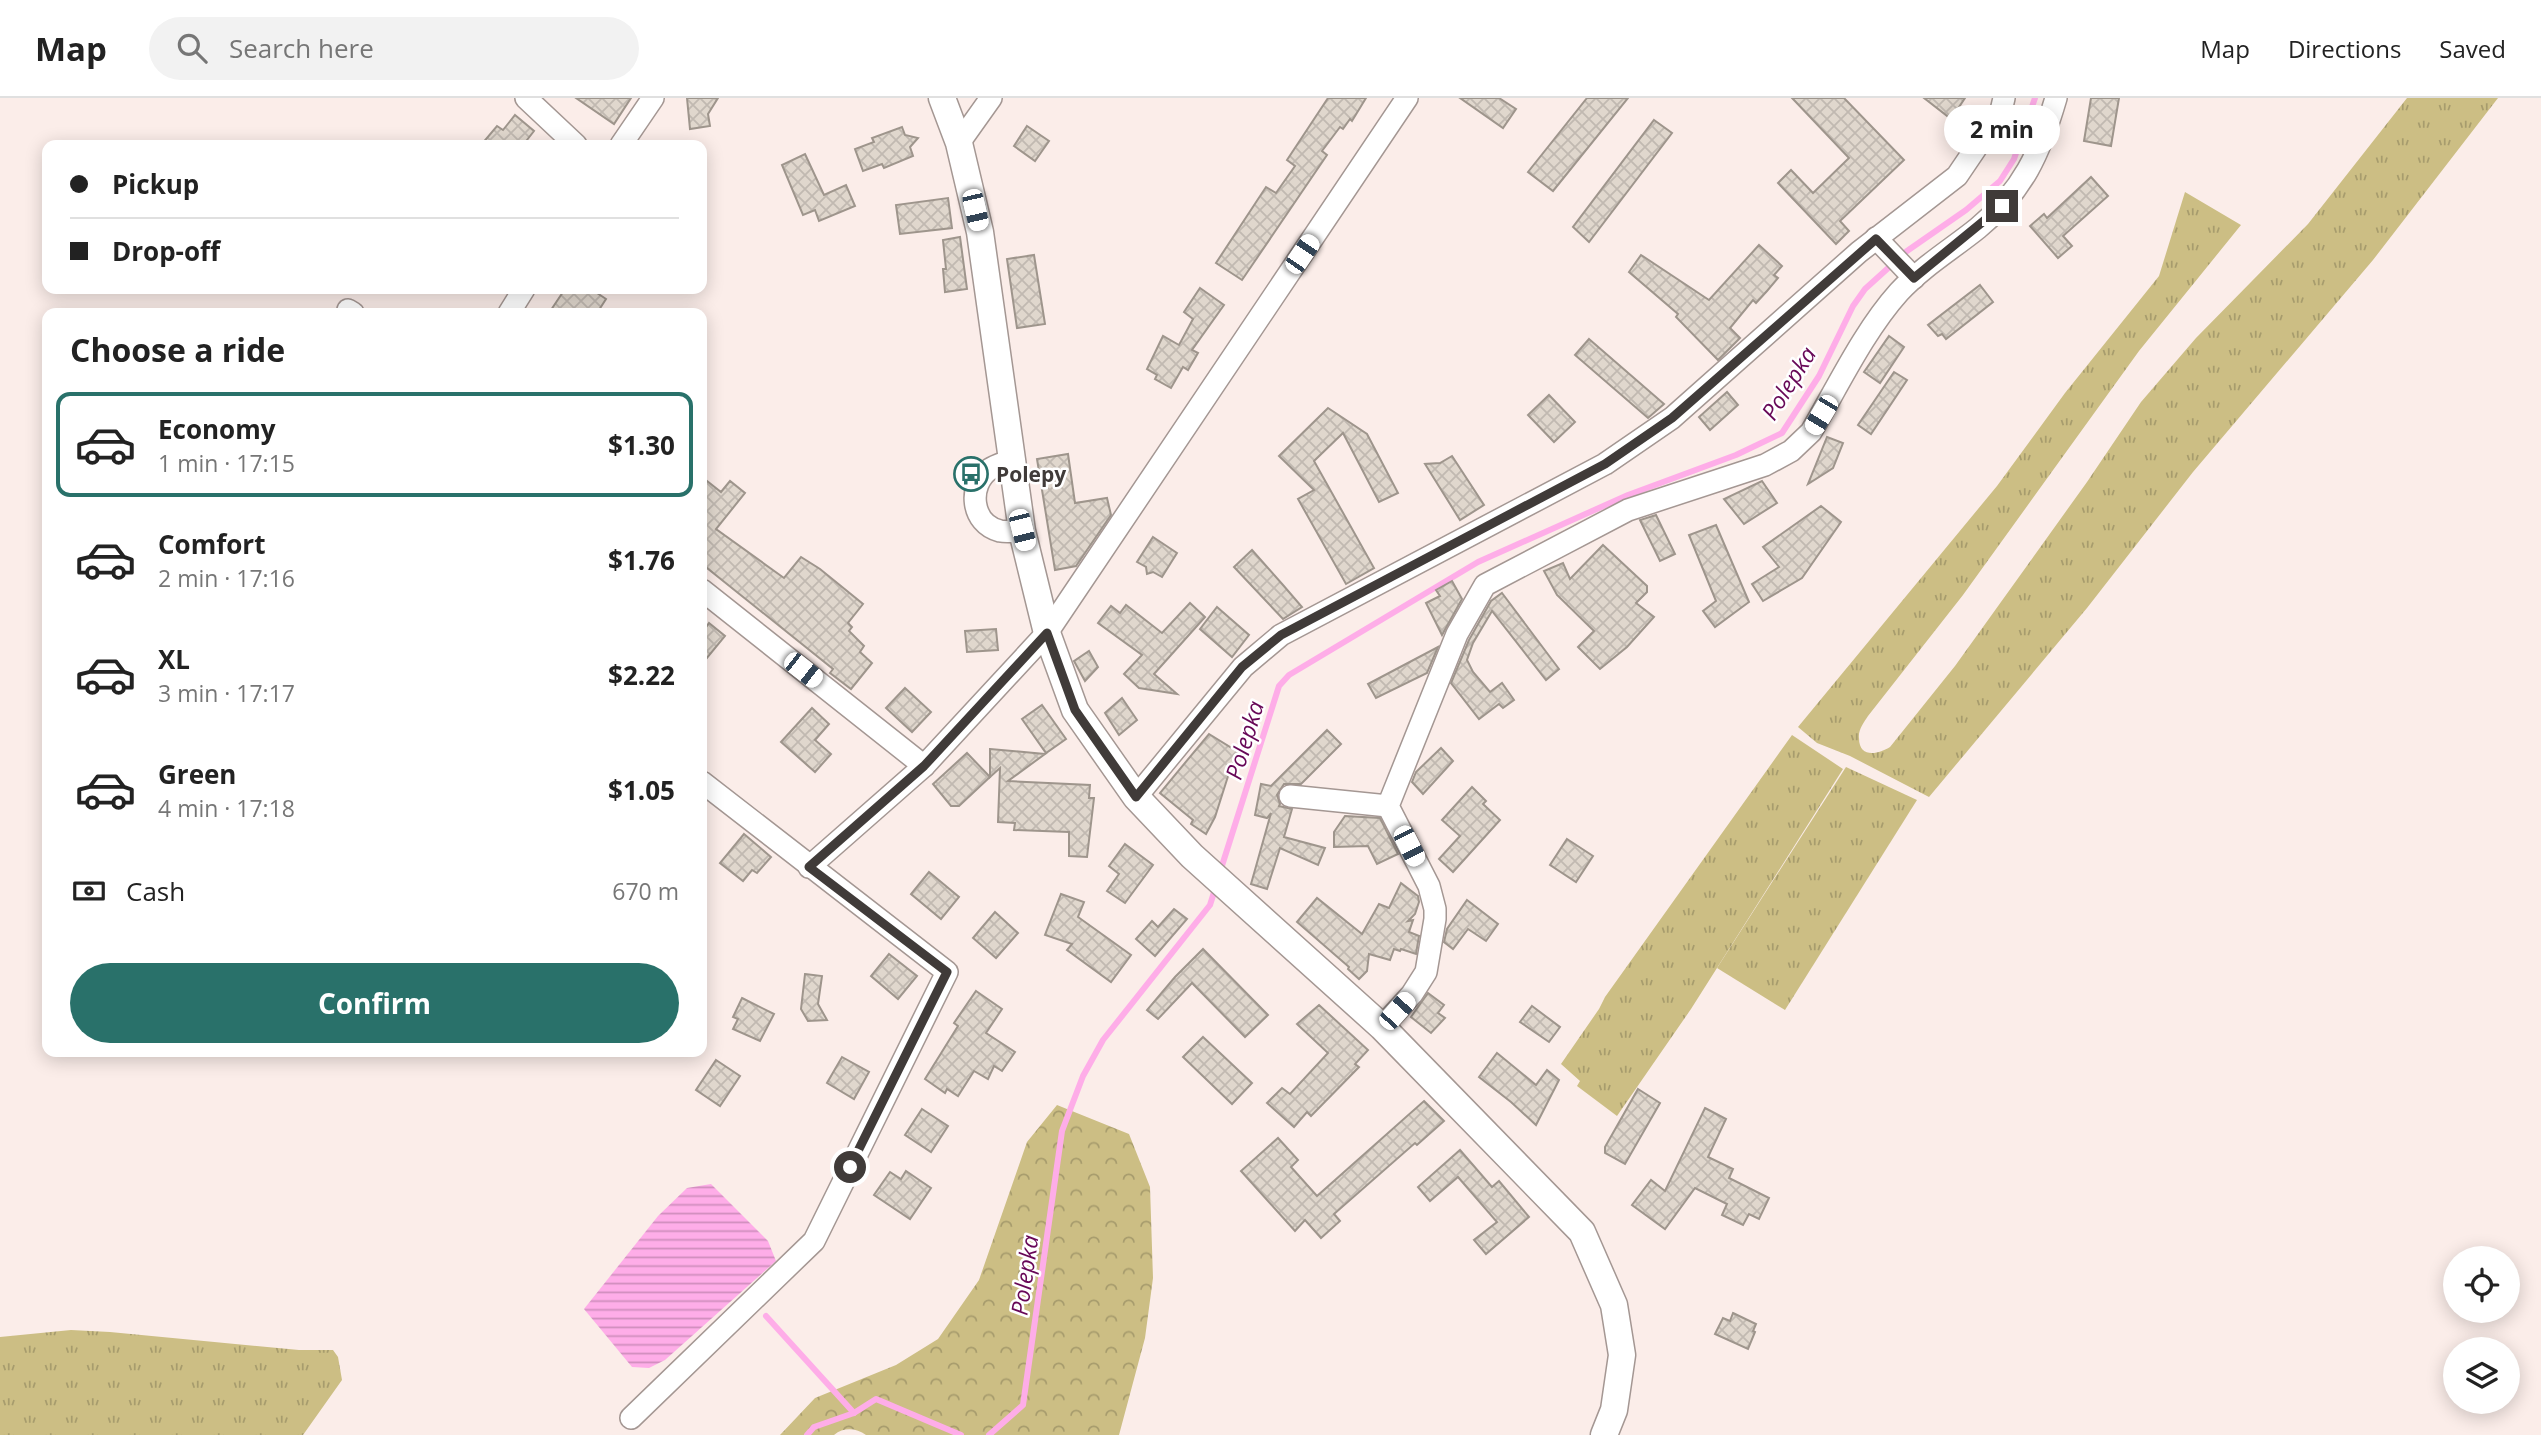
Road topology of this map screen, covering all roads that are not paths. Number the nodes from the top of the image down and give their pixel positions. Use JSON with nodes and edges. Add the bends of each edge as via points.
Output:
{"nodes":[{"id":1,"x":526,"y":98,"type":"edge"},
{"id":2,"x":653,"y":98,"type":"edge"},
{"id":3,"x":942,"y":98,"type":"edge"},
{"id":4,"x":991,"y":98,"type":"edge"},
{"id":5,"x":1407,"y":98,"type":"edge"},
{"id":6,"x":2004,"y":98,"type":"edge"},
{"id":7,"x":2056,"y":98,"type":"edge"},
{"id":8,"x":626,"y":138,"type":"edge"},
{"id":9,"x":571,"y":140,"type":"edge"},
{"id":10,"x":959,"y":143,"type":"junction"},
{"id":11,"x":1882,"y":244,"type":"junction"},
{"id":12,"x":1910,"y":273,"type":"junction"},
{"id":13,"x":1011,"y":460,"type":"junction"},
{"id":14,"x":1022,"y":530,"type":"junction"},
{"id":15,"x":707,"y":594,"type":"edge"},
{"id":16,"x":1047,"y":633,"type":"junction"},
{"id":17,"x":924,"y":766,"type":"junction"},
{"id":18,"x":707,"y":786,"type":"edge"},
{"id":19,"x":1290,"y":796,"type":"dead end"},
{"id":20,"x":1136,"y":797,"type":"junction"},
{"id":21,"x":1388,"y":806,"type":"junction"},
{"id":22,"x":809,"y":867,"type":"junction"},
{"id":23,"x":1382,"y":1027,"type":"junction"},
{"id":24,"x":631,"y":1418,"type":"dead end"},
{"id":25,"x":1604,"y":1435,"type":"edge"}],
"edges":[{"from":1,"to":9,"type":"street"},
{"from":2,"to":8,"type":"street"},
{"from":3,"to":10,"type":"street"},
{"from":4,"to":10,"type":"street"},
{"from":5,"to":16,"type":"street"},
{"from":6,"to":11,"type":"street","via":[[2001,111],[1957,176]]},
{"from":7,"to":12,"type":"street","via":[[2035,158],[2012,195],[1978,228]]},
{"from":10,"to":13,"type":"street","via":[[980,232]]},
{"from":11,"to":12,"type":"street"},
{"from":11,"to":20,"type":"street","via":[[1672,418],[1605,464],[1281,635],[1242,667]]},
{"from":12,"to":21,"type":"street","via":[[1811,432],[1791,451],[1738,476],[1628,510],[1485,585],[1457,634]]},
{"from":13,"to":14,"type":"street"},
{"from":13,"to":14,"type":"street","via":[[989,470],[977,485],[974,503],[981,521],[1000,531]]},
{"from":14,"to":16,"type":"street"},
{"from":15,"to":17,"type":"street"},
{"from":16,"to":17,"type":"street"},
{"from":16,"to":20,"type":"street","via":[[1075,710]]},
{"from":17,"to":22,"type":"street"},
{"from":18,"to":22,"type":"street"},
{"from":19,"to":21,"type":"street"},
{"from":20,"to":23,"type":"street","via":[[1192,856]]},
{"from":21,"to":23,"type":"street","via":[[1429,886],[1435,919],[1426,972]]},
{"from":22,"to":24,"type":"street","via":[[947,972],[814,1241]]},
{"from":23,"to":25,"type":"street","via":[[1582,1232],[1614,1305],[1622,1355],[1614,1410]]}]}
